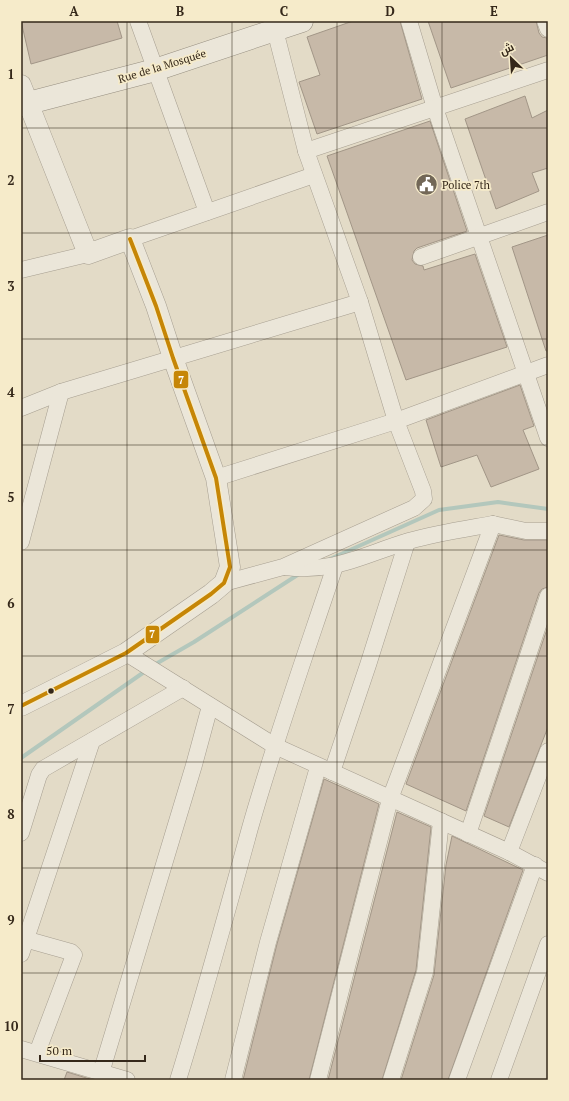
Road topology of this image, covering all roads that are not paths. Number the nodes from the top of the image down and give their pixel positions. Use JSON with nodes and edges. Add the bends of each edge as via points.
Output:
{"nodes":[{"id":1,"x":138,"y":21,"type":"edge"},
{"id":2,"x":302,"y":21,"type":"edge"},
{"id":3,"x":409,"y":21,"type":"edge"},
{"id":4,"x":545,"y":21,"type":"edge"},
{"id":5,"x":267,"y":26,"type":"edge"},
{"id":6,"x":548,"y":29,"type":"edge"},
{"id":7,"x":153,"y":63,"type":"junction"},
{"id":8,"x":548,"y":70,"type":"edge"},
{"id":9,"x":23,"y":96,"type":"edge"},
{"id":10,"x":435,"y":108,"type":"junction"},
{"id":11,"x":306,"y":151,"type":"junction"},
{"id":12,"x":314,"y":175,"type":"junction"},
{"id":13,"x":207,"y":212,"type":"junction"},
{"id":14,"x":548,"y":212,"type":"edge"},
{"id":15,"x":479,"y":236,"type":"junction"},
{"id":16,"x":130,"y":239,"type":"junction"},
{"id":17,"x":88,"y":254,"type":"junction"},
{"id":18,"x":420,"y":257,"type":"dead end"},
{"id":19,"x":21,"y":270,"type":"edge"},
{"id":20,"x":360,"y":302,"type":"junction"},
{"id":21,"x":173,"y":358,"type":"junction"},
{"id":22,"x":548,"y":365,"type":"edge"},
{"id":23,"x":527,"y":374,"type":"junction"},
{"id":24,"x":61,"y":392,"type":"junction"},
{"id":25,"x":21,"y":408,"type":"edge"},
{"id":26,"x":396,"y":421,"type":"junction"},
{"id":27,"x":548,"y":438,"type":"edge"},
{"id":28,"x":216,"y":478,"type":"junction"},
{"id":29,"x":493,"y":524,"type":"junction"},
{"id":30,"x":548,"y":531,"type":"edge"},
{"id":31,"x":21,"y":542,"type":"edge"},
{"id":32,"x":407,"y":542,"type":"junction"},
{"id":33,"x":335,"y":566,"type":"junction"},
{"id":34,"x":283,"y":567,"type":"junction"},
{"id":35,"x":224,"y":583,"type":"junction"},
{"id":36,"x":548,"y":596,"type":"edge"},
{"id":37,"x":126,"y":652,"type":"junction"},
{"id":38,"x":183,"y":688,"type":"junction"},
{"id":39,"x":21,"y":706,"type":"edge"},
{"id":40,"x":210,"y":706,"type":"junction"},
{"id":41,"x":92,"y":742,"type":"junction"},
{"id":42,"x":275,"y":746,"type":"junction"},
{"id":43,"x":548,"y":751,"type":"edge"},
{"id":44,"x":325,"y":769,"type":"junction"},
{"id":45,"x":390,"y":799,"type":"junction"},
{"id":46,"x":441,"y":821,"type":"junction"},
{"id":47,"x":21,"y":833,"type":"edge"},
{"id":48,"x":468,"y":834,"type":"junction"},
{"id":49,"x":509,"y":852,"type":"junction"},
{"id":50,"x":541,"y":869,"type":"edge"},
{"id":51,"x":23,"y":944,"type":"edge"},
{"id":52,"x":548,"y":944,"type":"edge"},
{"id":53,"x":21,"y":1049,"type":"edge"},
{"id":54,"x":38,"y":1053,"type":"junction"},
{"id":55,"x":101,"y":1073,"type":"junction"},
{"id":56,"x":127,"y":1080,"type":"edge"},
{"id":57,"x":178,"y":1080,"type":"edge"},
{"id":58,"x":233,"y":1080,"type":"edge"},
{"id":59,"x":318,"y":1080,"type":"edge"},
{"id":60,"x":391,"y":1080,"type":"edge"},
{"id":61,"x":457,"y":1080,"type":"edge"},
{"id":62,"x":499,"y":1080,"type":"edge"}],
"edges":[{"from":1,"to":7,"type":"street"},
{"from":2,"to":5,"type":"main road","name":"Rue de la Mosquée"},
{"from":3,"to":10,"type":"street"},
{"from":4,"to":6,"type":"street"},
{"from":5,"to":7,"type":"main road","name":"Rue de la Mosquée"},
{"from":5,"to":11,"type":"street"},
{"from":7,"to":9,"type":"main road","name":"Rue de la Mosquée"},
{"from":7,"to":13,"type":"street"},
{"from":8,"to":10,"type":"street"},
{"from":9,"to":17,"type":"street"},
{"from":10,"to":11,"type":"street"},
{"from":10,"to":15,"type":"street"},
{"from":11,"to":12,"type":"street"},
{"from":12,"to":13,"type":"street"},
{"from":12,"to":20,"type":"street"},
{"from":13,"to":16,"type":"street"},
{"from":14,"to":15,"type":"street"},
{"from":15,"to":18,"type":"street"},
{"from":15,"to":23,"type":"street"},
{"from":16,"to":17,"type":"street"},
{"from":16,"to":21,"type":"street"},
{"from":17,"to":19,"type":"street"},
{"from":20,"to":21,"type":"street"},
{"from":20,"to":26,"type":"street"},
{"from":21,"to":24,"type":"street"},
{"from":21,"to":28,"type":"street"},
{"from":22,"to":23,"type":"street"},
{"from":23,"to":26,"type":"street"},
{"from":23,"to":27,"type":"street"},
{"from":24,"to":25,"type":"street"},
{"from":24,"to":31,"type":"street"},
{"from":26,"to":28,"type":"street"},
{"from":26,"to":34,"type":"street","via":[[424,499],[414,508]]},
{"from":28,"to":35,"type":"street","via":[[230,567]]},
{"from":29,"to":30,"type":"street","via":[[526,531]]},
{"from":29,"to":32,"type":"street"},
{"from":29,"to":45,"type":"street"},
{"from":32,"to":33,"type":"street"},
{"from":32,"to":44,"type":"street","via":[[368,665]]},
{"from":33,"to":34,"type":"street","via":[[306,569]]},
{"from":33,"to":42,"type":"street"},
{"from":34,"to":35,"type":"street"},
{"from":35,"to":37,"type":"street"},
{"from":36,"to":48,"type":"street"},
{"from":37,"to":38,"type":"street"},
{"from":37,"to":39,"type":"street"},
{"from":38,"to":40,"type":"street"},
{"from":38,"to":41,"type":"street"},
{"from":40,"to":42,"type":"street"},
{"from":40,"to":55,"type":"street"},
{"from":41,"to":47,"type":"street","via":[[43,769]]},
{"from":41,"to":51,"type":"street"},
{"from":42,"to":44,"type":"street"},
{"from":42,"to":57,"type":"street","via":[[210,977]]},
{"from":43,"to":49,"type":"street"},
{"from":44,"to":45,"type":"street"},
{"from":44,"to":58,"type":"street","via":[[268,942]]},
{"from":45,"to":46,"type":"street"},
{"from":45,"to":59,"type":"street"},
{"from":46,"to":48,"type":"street"},
{"from":46,"to":60,"type":"street","via":[[425,972]]},
{"from":48,"to":49,"type":"street"},
{"from":49,"to":50,"type":"street"},
{"from":50,"to":61,"type":"street"},
{"from":51,"to":54,"type":"street","via":[[71,952],[74,955]]},
{"from":52,"to":62,"type":"street"},
{"from":53,"to":54,"type":"street"},
{"from":54,"to":55,"type":"street"},
{"from":55,"to":56,"type":"street"}]}
